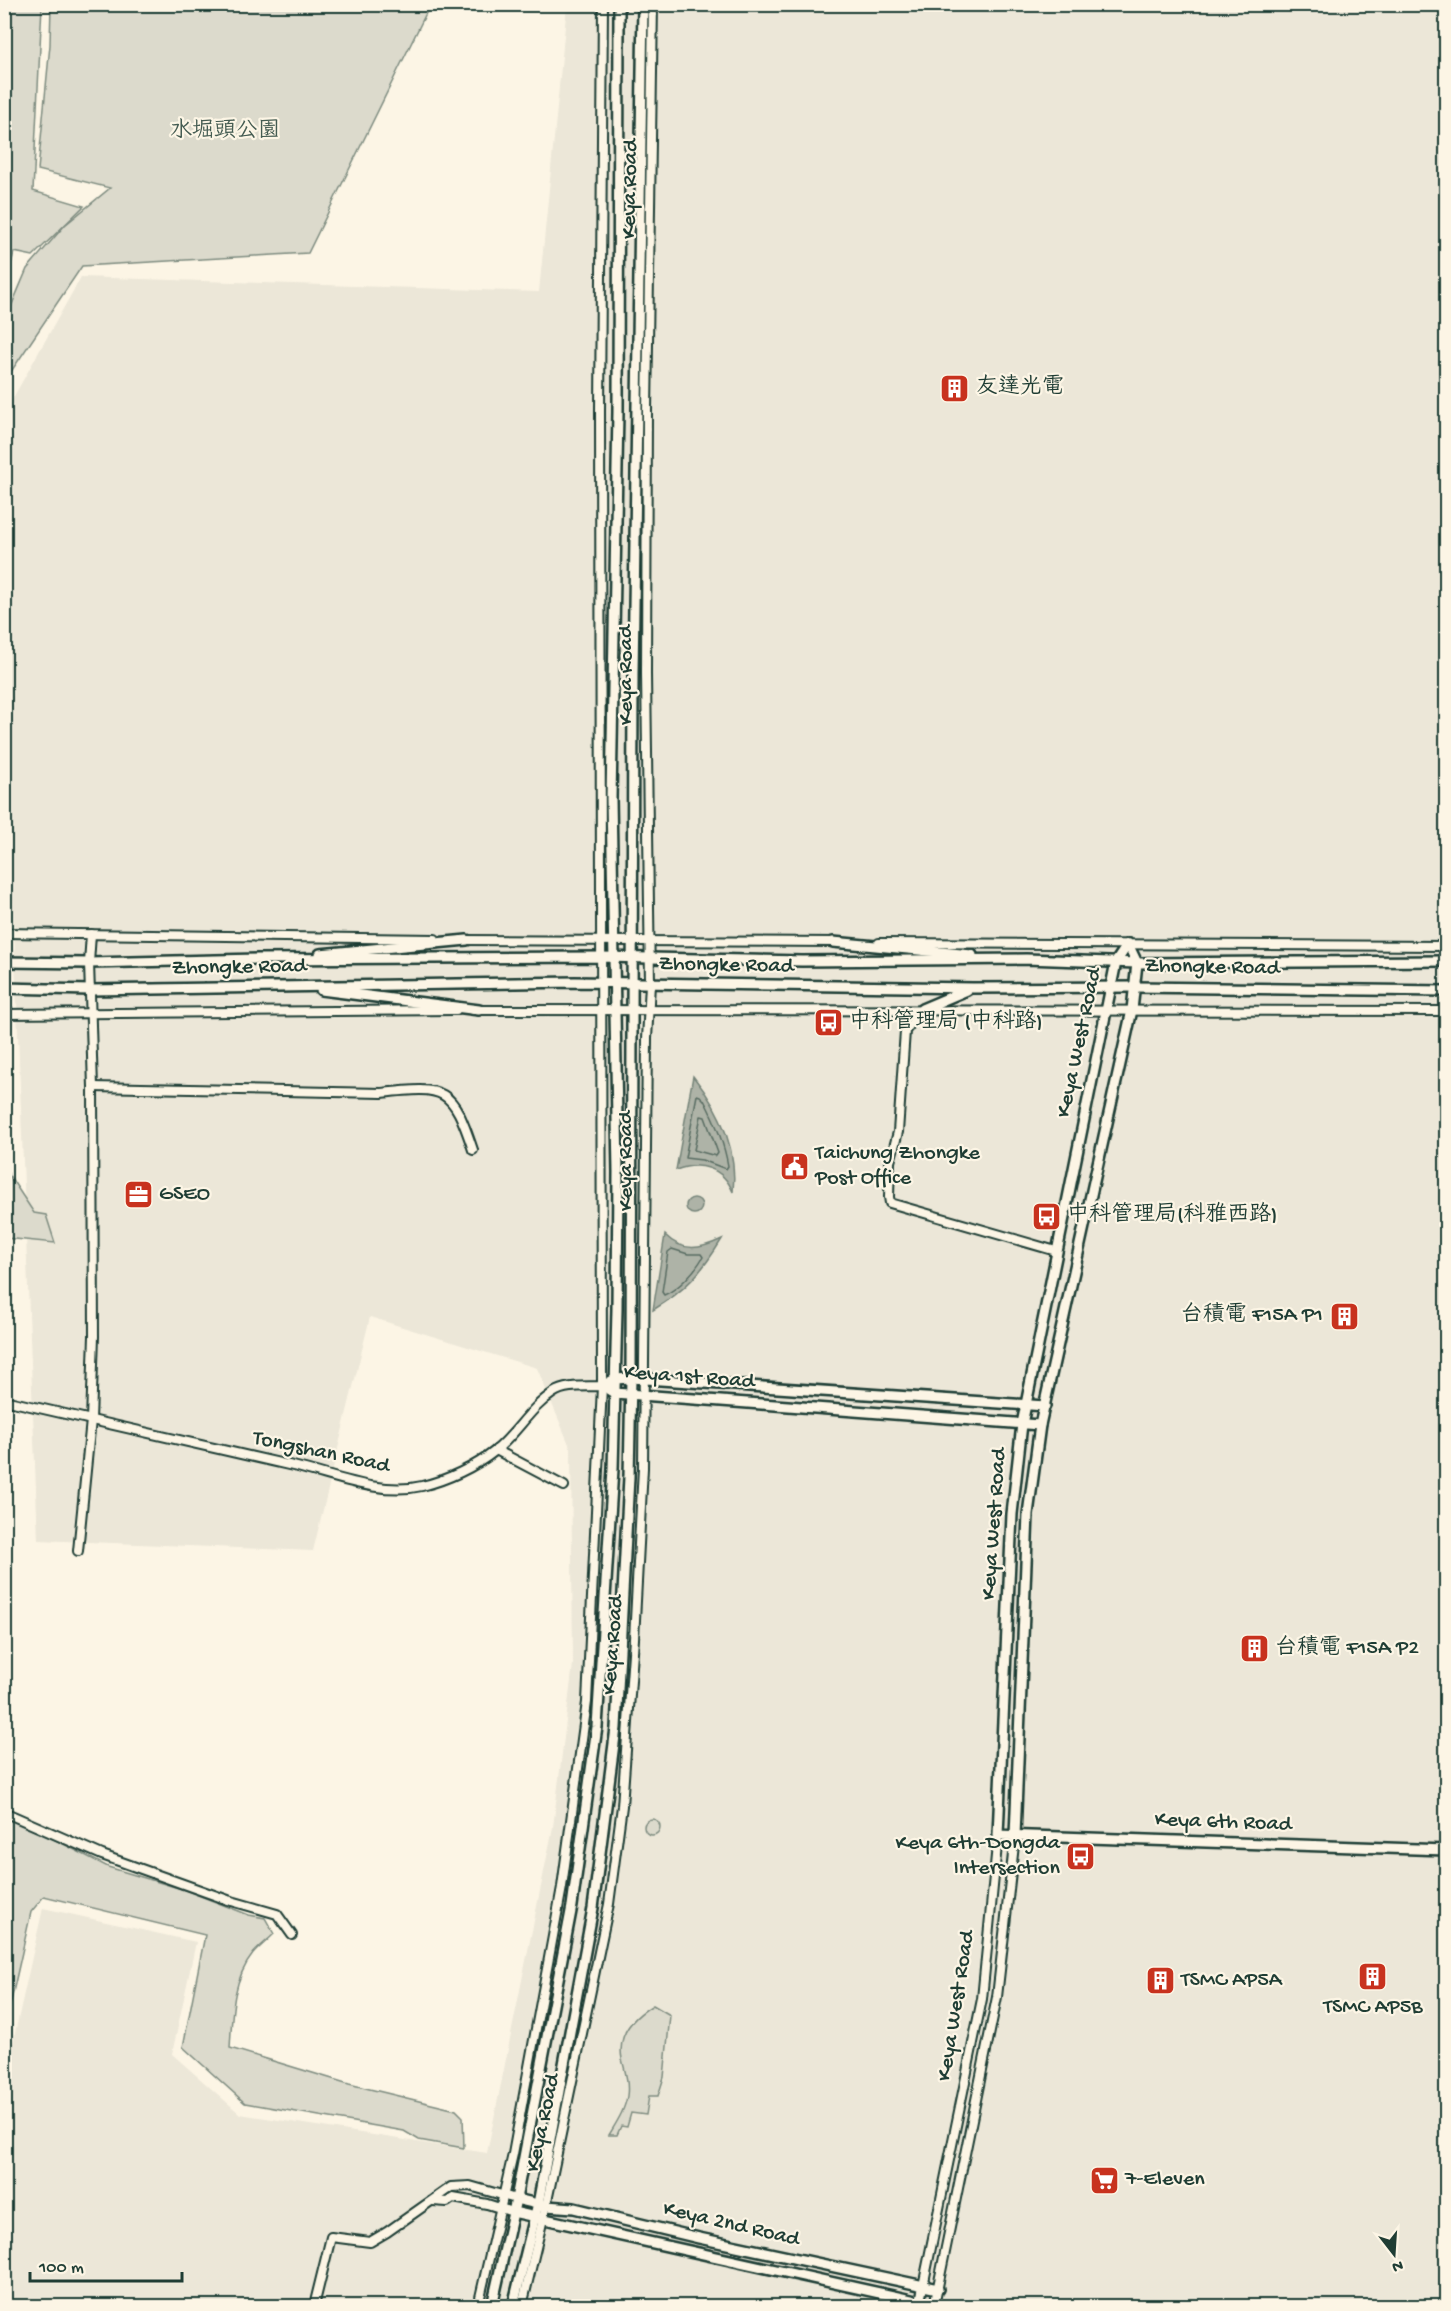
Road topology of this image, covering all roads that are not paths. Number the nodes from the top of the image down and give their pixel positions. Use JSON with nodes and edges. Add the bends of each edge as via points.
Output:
{"nodes":[{"id":1,"x":603,"y":4,"type":"edge"},
{"id":2,"x":619,"y":4,"type":"edge"},
{"id":3,"x":643,"y":4,"type":"edge"},
{"id":4,"x":653,"y":4,"type":"edge"},
{"id":5,"x":4,"y":933,"type":"edge"},
{"id":6,"x":91,"y":934,"type":"junction"},
{"id":7,"x":467,"y":940,"type":"junction"},
{"id":8,"x":601,"y":940,"type":"junction"},
{"id":9,"x":614,"y":940,"type":"junction"},
{"id":10,"x":631,"y":940,"type":"junction"},
{"id":11,"x":650,"y":941,"type":"junction"},
{"id":12,"x":833,"y":942,"type":"junction"},
{"id":13,"x":1128,"y":944,"type":"junction"},
{"id":14,"x":1446,"y":946,"type":"edge"},
{"id":15,"x":602,"y":957,"type":"junction"},
{"id":16,"x":615,"y":958,"type":"junction"},
{"id":17,"x":631,"y":958,"type":"junction"},
{"id":18,"x":650,"y":958,"type":"junction"},
{"id":19,"x":258,"y":959,"type":"junction"},
{"id":20,"x":1026,"y":960,"type":"junction"},
{"id":21,"x":4,"y":962,"type":"edge"},
{"id":22,"x":1116,"y":962,"type":"junction"},
{"id":23,"x":1446,"y":962,"type":"edge"},
{"id":24,"x":89,"y":963,"type":"junction"},
{"id":25,"x":1137,"y":963,"type":"junction"},
{"id":26,"x":601,"y":983,"type":"junction"},
{"id":27,"x":615,"y":983,"type":"junction"},
{"id":28,"x":631,"y":984,"type":"junction"},
{"id":29,"x":651,"y":984,"type":"junction"},
{"id":30,"x":289,"y":986,"type":"junction"},
{"id":31,"x":1111,"y":987,"type":"junction"},
{"id":32,"x":1134,"y":987,"type":"junction"},
{"id":33,"x":4,"y":988,"type":"edge"},
{"id":34,"x":973,"y":988,"type":"junction"},
{"id":35,"x":90,"y":990,"type":"junction"},
{"id":36,"x":1446,"y":992,"type":"edge"},
{"id":37,"x":922,"y":1009,"type":"junction"},
{"id":38,"x":1107,"y":1009,"type":"junction"},
{"id":39,"x":479,"y":1010,"type":"junction"},
{"id":40,"x":1132,"y":1010,"type":"junction"},
{"id":41,"x":602,"y":1011,"type":"junction"},
{"id":42,"x":615,"y":1011,"type":"junction"},
{"id":43,"x":632,"y":1011,"type":"junction"},
{"id":44,"x":1446,"y":1011,"type":"edge"},
{"id":45,"x":649,"y":1012,"type":"junction"},
{"id":46,"x":4,"y":1014,"type":"edge"},
{"id":47,"x":91,"y":1014,"type":"junction"},
{"id":48,"x":93,"y":1086,"type":"junction"},
{"id":49,"x":473,"y":1150,"type":"dead end"},
{"id":50,"x":1056,"y":1251,"type":"junction"},
{"id":51,"x":631,"y":1378,"type":"junction"},
{"id":52,"x":615,"y":1379,"type":"junction"},
{"id":53,"x":645,"y":1380,"type":"junction"},
{"id":54,"x":602,"y":1386,"type":"junction"},
{"id":55,"x":614,"y":1393,"type":"junction"},
{"id":56,"x":630,"y":1393,"type":"junction"},
{"id":57,"x":645,"y":1394,"type":"junction"},
{"id":58,"x":4,"y":1400,"type":"edge"},
{"id":59,"x":1025,"y":1405,"type":"junction"},
{"id":60,"x":1045,"y":1407,"type":"junction"},
{"id":61,"x":91,"y":1420,"type":"junction"},
{"id":62,"x":1022,"y":1424,"type":"junction"},
{"id":63,"x":1040,"y":1425,"type":"junction"},
{"id":64,"x":496,"y":1450,"type":"junction"},
{"id":65,"x":564,"y":1486,"type":"dead end"},
{"id":66,"x":78,"y":1551,"type":"dead end"},
{"id":67,"x":4,"y":1812,"type":"edge"},
{"id":68,"x":998,"y":1835,"type":"junction"},
{"id":69,"x":1015,"y":1836,"type":"junction"},
{"id":70,"x":1446,"y":1850,"type":"edge"},
{"id":71,"x":292,"y":1935,"type":"dead end"},
{"id":72,"x":504,"y":2195,"type":"junction"},
{"id":73,"x":516,"y":2199,"type":"junction"},
{"id":74,"x":433,"y":2201,"type":"junction"},
{"id":75,"x":542,"y":2205,"type":"junction"},
{"id":76,"x":501,"y":2208,"type":"junction"},
{"id":77,"x":513,"y":2212,"type":"junction"},
{"id":78,"x":539,"y":2218,"type":"junction"},
{"id":79,"x":923,"y":2286,"type":"junction"},
{"id":80,"x":938,"y":2289,"type":"junction"},
{"id":81,"x":919,"y":2304,"type":"edge"},
{"id":82,"x":934,"y":2306,"type":"edge"},
{"id":83,"x":314,"y":2307,"type":"edge"},
{"id":84,"x":478,"y":2307,"type":"edge"},
{"id":85,"x":492,"y":2307,"type":"edge"},
{"id":86,"x":513,"y":2307,"type":"edge"},
{"id":87,"x":522,"y":2307,"type":"edge"}],
"edges":[{"from":1,"to":8,"type":"street","name":"Keya Road"},
{"from":2,"to":9,"type":"street","name":"Keya Road","via":[[618,412],[611,799]]},
{"from":3,"to":10,"type":"street","name":"Keya Road"},
{"from":4,"to":11,"type":"street","name":"Keya Road","via":[[646,651]]},
{"from":5,"to":6,"type":"street","name":"Zhongke Road"},
{"from":6,"to":7,"type":"street","name":"Zhongke Road"},
{"from":6,"to":24,"type":"street"},
{"from":7,"to":8,"type":"street","name":"Zhongke Road"},
{"from":7,"to":19,"type":"street"},
{"from":8,"to":9,"type":"street","name":"Zhongke Road"},
{"from":8,"to":15,"type":"street","name":"Keya Road"},
{"from":9,"to":10,"type":"street","name":"Zhongke Road"},
{"from":9,"to":16,"type":"street","name":"Keya Road"},
{"from":10,"to":11,"type":"street","name":"Zhongke Road"},
{"from":10,"to":17,"type":"street","name":"Keya Road"},
{"from":11,"to":12,"type":"street","name":"Zhongke Road"},
{"from":11,"to":18,"type":"street","name":"Keya Road"},
{"from":12,"to":13,"type":"street","name":"Zhongke Road"},
{"from":12,"to":20,"type":"street"},
{"from":13,"to":14,"type":"street","name":"Zhongke Road"},
{"from":13,"to":22,"type":"street","name":"Keya West Road"},
{"from":13,"to":25,"type":"street","name":"Keya West Road"},
{"from":15,"to":16,"type":"street","name":"Zhongke Road"},
{"from":15,"to":19,"type":"street","name":"Zhongke Road"},
{"from":15,"to":26,"type":"street","name":"Keya Road"},
{"from":16,"to":17,"type":"street","name":"Zhongke Road"},
{"from":16,"to":27,"type":"street","name":"Keya Road"},
{"from":17,"to":18,"type":"street","name":"Zhongke Road"},
{"from":17,"to":28,"type":"street","name":"Keya Road"},
{"from":18,"to":20,"type":"street","name":"Zhongke Road"},
{"from":18,"to":29,"type":"street","name":"Keya Road"},
{"from":19,"to":24,"type":"street","name":"Zhongke Road"},
{"from":20,"to":22,"type":"street","name":"Zhongke Road"},
{"from":21,"to":24,"type":"street","name":"Zhongke Road"},
{"from":22,"to":25,"type":"street","name":"Zhongke Road"},
{"from":22,"to":31,"type":"street","name":"Keya West Road"},
{"from":23,"to":25,"type":"street","name":"Zhongke Road"},
{"from":24,"to":35,"type":"street"},
{"from":25,"to":32,"type":"street","name":"Keya West Road"},
{"from":26,"to":27,"type":"street","name":"Zhongke Road"},
{"from":26,"to":30,"type":"street","name":"Zhongke Road"},
{"from":26,"to":41,"type":"street","name":"Keya Road"},
{"from":27,"to":28,"type":"street","name":"Zhongke Road"},
{"from":27,"to":42,"type":"street","name":"Keya Road"},
{"from":28,"to":29,"type":"street","name":"Zhongke Road"},
{"from":28,"to":43,"type":"street","name":"Keya Road"},
{"from":29,"to":34,"type":"street","name":"Zhongke Road"},
{"from":29,"to":45,"type":"street","name":"Keya Road"},
{"from":30,"to":35,"type":"street","name":"Zhongke Road"},
{"from":30,"to":39,"type":"street"},
{"from":31,"to":32,"type":"street","name":"Zhongke Road"},
{"from":31,"to":34,"type":"street","name":"Zhongke Road"},
{"from":31,"to":38,"type":"street","name":"Keya West Road"},
{"from":32,"to":36,"type":"street","name":"Zhongke Road"},
{"from":32,"to":40,"type":"street","name":"Keya West Road"},
{"from":33,"to":35,"type":"street","name":"Zhongke Road"},
{"from":34,"to":37,"type":"street"},
{"from":35,"to":47,"type":"street"},
{"from":37,"to":38,"type":"street","name":"Zhongke Road"},
{"from":37,"to":45,"type":"street","name":"Zhongke Road"},
{"from":37,"to":50,"type":"street","via":[[905,1031],[898,1132],[890,1162],[890,1203]]},
{"from":38,"to":40,"type":"street","name":"Zhongke Road"},
{"from":38,"to":50,"type":"street","name":"Keya West Road"},
{"from":39,"to":41,"type":"street","name":"Zhongke Road"},
{"from":39,"to":47,"type":"street","name":"Zhongke Road"},
{"from":40,"to":44,"type":"street","name":"Zhongke Road"},
{"from":40,"to":60,"type":"street","name":"Keya West Road"},
{"from":41,"to":42,"type":"street","name":"Zhongke Road"},
{"from":41,"to":54,"type":"street","name":"Keya Road"},
{"from":42,"to":43,"type":"street","name":"Zhongke Road"},
{"from":42,"to":52,"type":"street","name":"Keya Road"},
{"from":43,"to":45,"type":"street","name":"Zhongke Road"},
{"from":43,"to":51,"type":"street","name":"Keya Road"},
{"from":45,"to":53,"type":"street","name":"Keya Road"},
{"from":46,"to":47,"type":"street","name":"Zhongke Road"},
{"from":47,"to":48,"type":"street"},
{"from":48,"to":49,"type":"street","via":[[437,1091],[452,1101]]},
{"from":48,"to":61,"type":"street"},
{"from":50,"to":59,"type":"street","name":"Keya West Road"},
{"from":51,"to":52,"type":"street","name":"Keya 1st Road"},
{"from":51,"to":53,"type":"street","name":"Keya 1st Road"},
{"from":51,"to":56,"type":"street","name":"Keya Road"},
{"from":52,"to":54,"type":"street","name":"Keya 1st Road"},
{"from":52,"to":55,"type":"street","name":"Keya Road"},
{"from":53,"to":57,"type":"street","name":"Keya Road"},
{"from":53,"to":59,"type":"street","name":"Keya 1st Road"},
{"from":54,"to":55,"type":"street","name":"Keya 1st Road"},
{"from":54,"to":64,"type":"street","name":"Tongshan Road","via":[[554,1392]]},
{"from":54,"to":72,"type":"street","name":"Keya Road","via":[[587,1702],[562,1887]]},
{"from":55,"to":56,"type":"street","name":"Keya 1st Road"},
{"from":55,"to":73,"type":"street","name":"Keya Road","via":[[597,1727],[572,1906]]},
{"from":56,"to":57,"type":"street","name":"Keya 1st Road"},
{"from":56,"to":75,"type":"street","name":"Keya Road","via":[[616,1728],[593,1908]]},
{"from":57,"to":62,"type":"street","name":"Keya 1st Road"},
{"from":57,"to":75,"type":"street","name":"Keya Road","via":[[644,1468],[622,1806],[609,1904]]},
{"from":58,"to":61,"type":"street","name":"Tongshan Road"},
{"from":59,"to":60,"type":"street","name":"Keya 1st Road"},
{"from":59,"to":62,"type":"street","name":"Keya West Road"},
{"from":60,"to":63,"type":"street","name":"Keya West Road"},
{"from":61,"to":64,"type":"street","name":"Tongshan Road","via":[[368,1485],[397,1488],[421,1487],[455,1475]]},
{"from":61,"to":66,"type":"street"},
{"from":62,"to":63,"type":"street","name":"Keya 1st Road"},
{"from":62,"to":68,"type":"street","name":"Keya West Road","via":[[1012,1514]]},
{"from":63,"to":69,"type":"street","name":"Keya West Road","via":[[1029,1514]]},
{"from":64,"to":65,"type":"street"},
{"from":67,"to":71,"type":"street","via":[[102,1855],[277,1914]]},
{"from":68,"to":69,"type":"street","name":"Keya 6th Road"},
{"from":68,"to":79,"type":"street","name":"Keya West Road","via":[[982,1999]]},
{"from":69,"to":70,"type":"street","name":"Keya 6th Road"},
{"from":69,"to":80,"type":"street","name":"Keya West Road","via":[[997,1997]]},
{"from":72,"to":73,"type":"street"},
{"from":72,"to":74,"type":"street","via":[[470,2186],[451,2187]]},
{"from":72,"to":76,"type":"street","name":"Keya Road"},
{"from":73,"to":75,"type":"street","name":"Keya 2nd Road"},
{"from":73,"to":77,"type":"street","name":"Keya Road"},
{"from":74,"to":76,"type":"street","via":[[447,2202],[453,2198]]},
{"from":74,"to":83,"type":"street","via":[[370,2242],[331,2237]]},
{"from":75,"to":78,"type":"street","name":"Keya Road"},
{"from":75,"to":79,"type":"street","name":"Keya 2nd Road","via":[[574,2208]]},
{"from":76,"to":77,"type":"street"},
{"from":76,"to":84,"type":"street","name":"Keya Road"},
{"from":77,"to":78,"type":"street","name":"Keya 2nd Road"},
{"from":77,"to":85,"type":"street","name":"Keya Road"},
{"from":78,"to":81,"type":"street","name":"Keya 2nd Road"},
{"from":78,"to":86,"type":"street","name":"Keya Road"},
{"from":78,"to":87,"type":"street","name":"Keya Road"},
{"from":79,"to":80,"type":"street","name":"Keya 2nd Road"},
{"from":79,"to":81,"type":"street","name":"Keya West Road"},
{"from":80,"to":82,"type":"street","name":"Keya West Road"},
{"from":81,"to":82,"type":"street","name":"Keya 2nd Road"}]}
